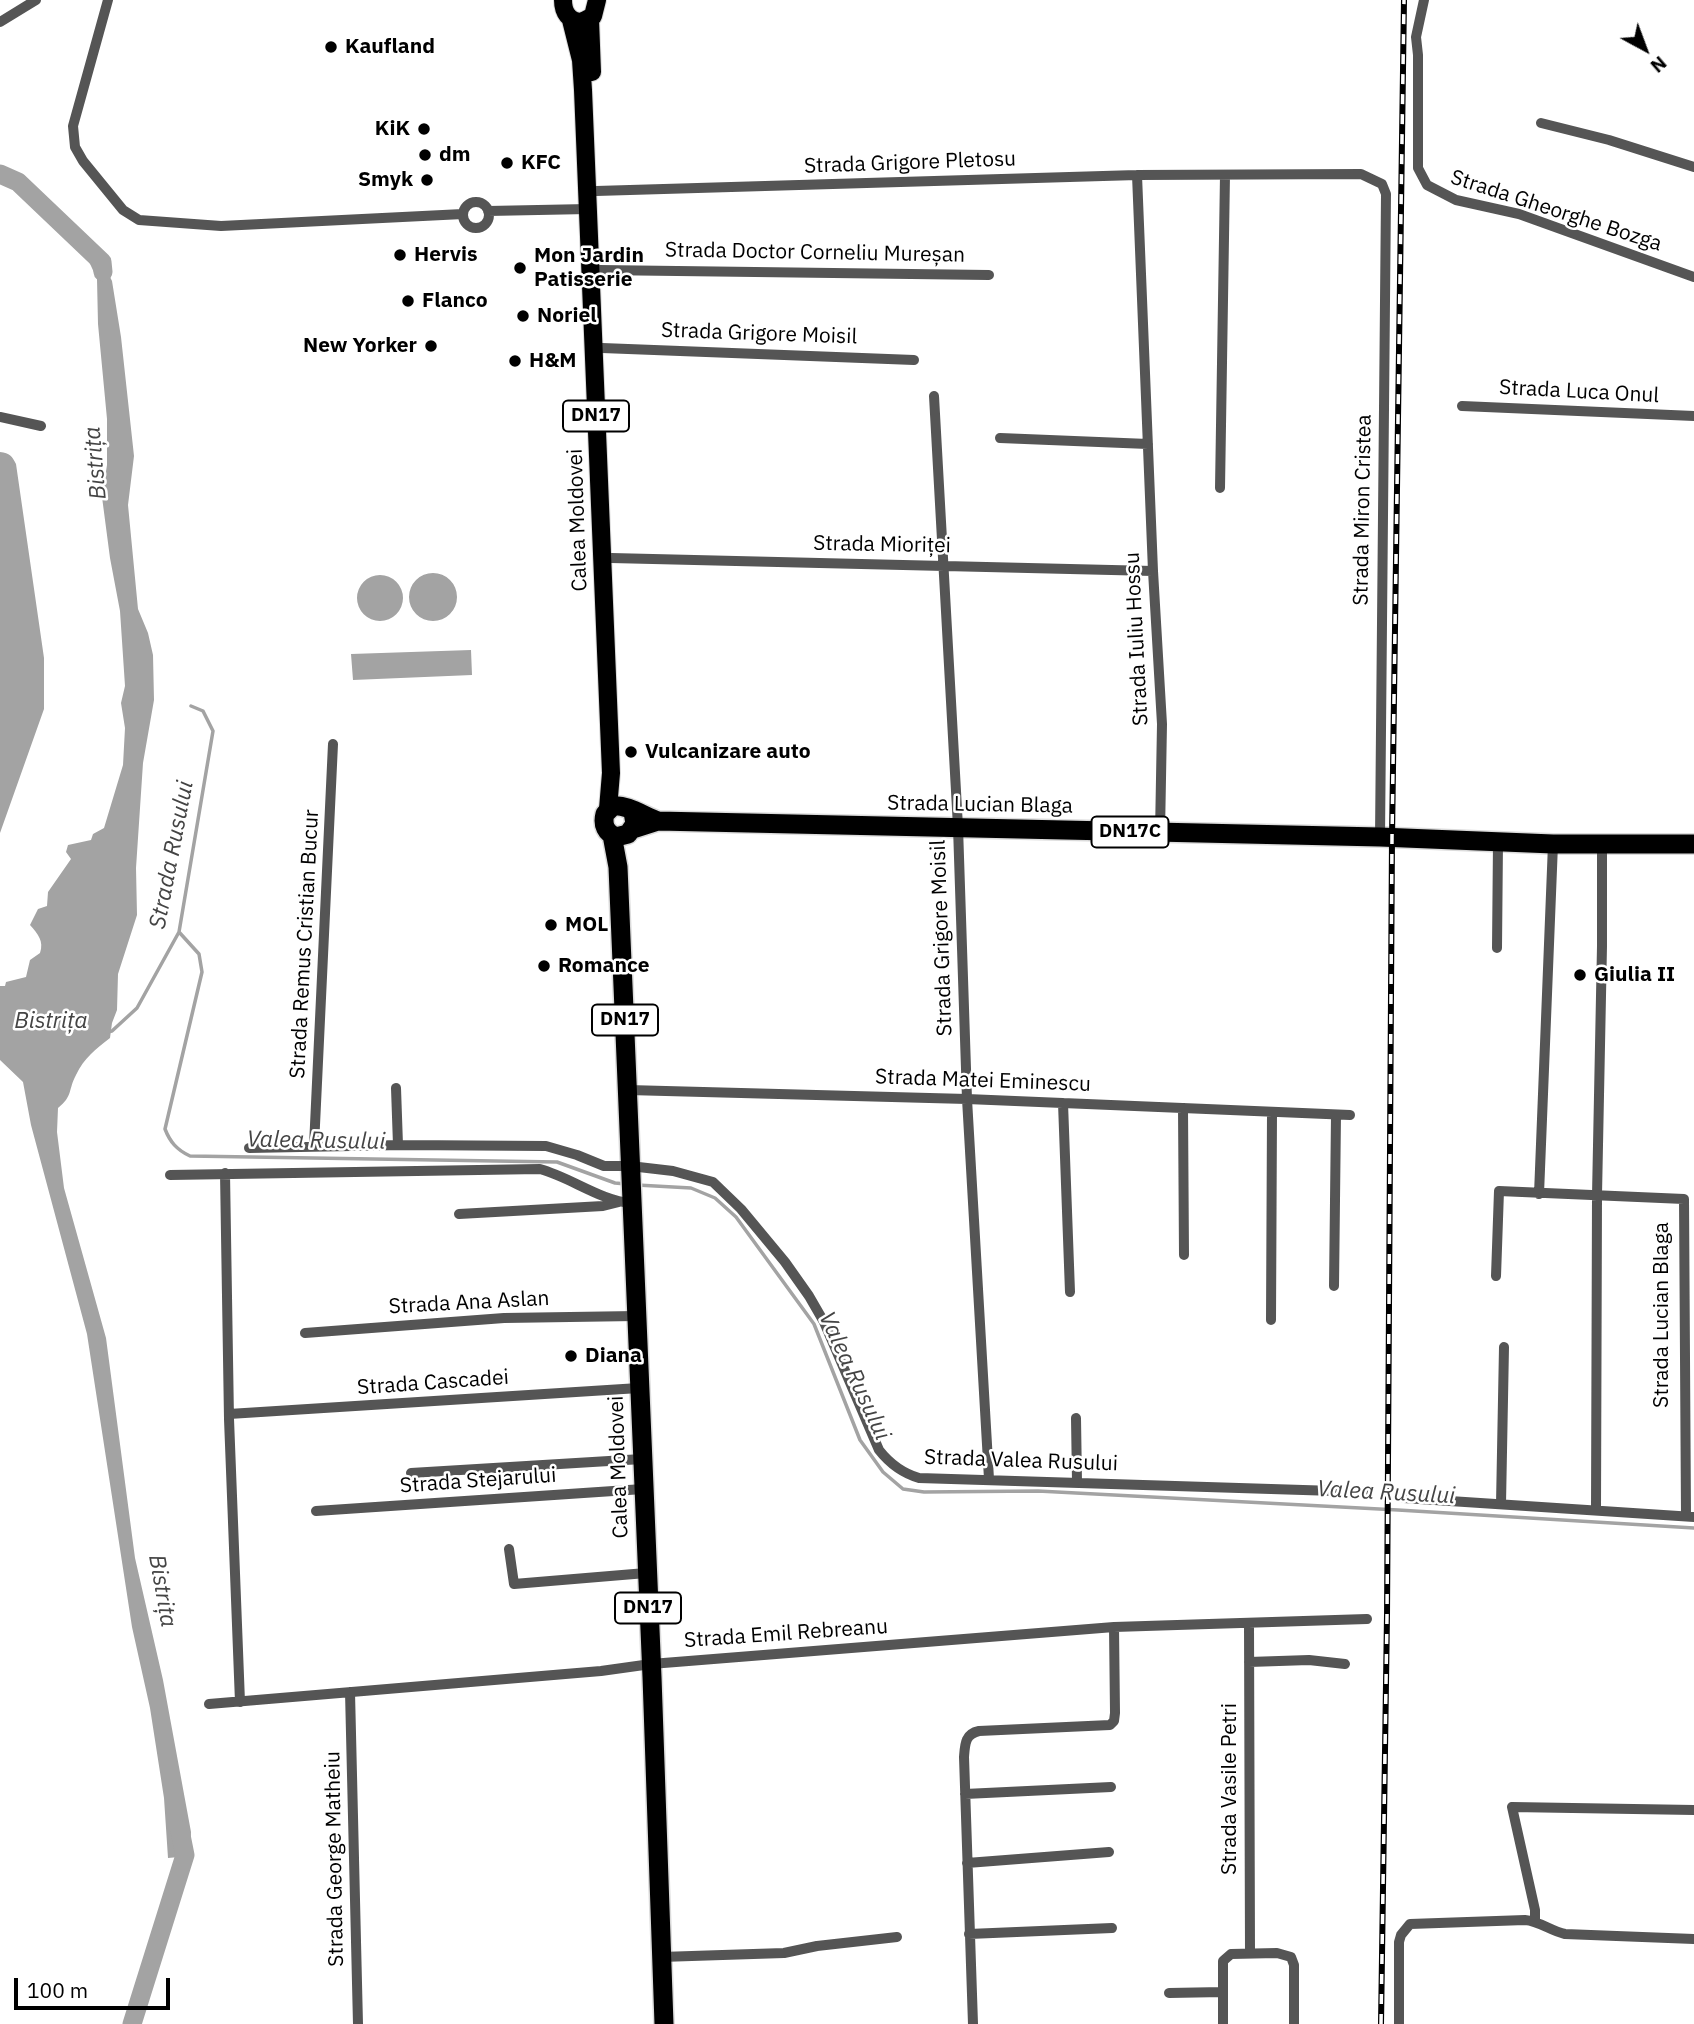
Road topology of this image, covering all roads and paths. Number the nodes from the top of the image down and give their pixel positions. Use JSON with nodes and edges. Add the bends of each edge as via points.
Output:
{"nodes":[{"id":1,"x":36,"y":0,"type":"edge"},
{"id":2,"x":108,"y":0,"type":"edge"},
{"id":3,"x":563,"y":0,"type":"edge"},
{"id":4,"x":597,"y":0,"type":"edge"},
{"id":5,"x":1424,"y":0,"type":"edge"},
{"id":6,"x":590,"y":19,"type":"junction"},
{"id":7,"x":571,"y":20,"type":"junction"},
{"id":8,"x":0,"y":22,"type":"edge"},
{"id":9,"x":1541,"y":123,"type":"dead end"},
{"id":10,"x":1694,"y":167,"type":"edge"},
{"id":11,"x":1137,"y":175,"type":"junction"},
{"id":12,"x":1225,"y":175,"type":"junction"},
{"id":13,"x":1381,"y":184,"type":"joint"},
{"id":14,"x":596,"y":191,"type":"junction"},
{"id":15,"x":588,"y":209,"type":"junction"},
{"id":16,"x":488,"y":211,"type":"junction"},
{"id":17,"x":463,"y":215,"type":"junction"},
{"id":18,"x":599,"y":270,"type":"junction"},
{"id":19,"x":989,"y":275,"type":"dead end"},
{"id":20,"x":1694,"y":277,"type":"edge"},
{"id":21,"x":602,"y":348,"type":"junction"},
{"id":22,"x":914,"y":360,"type":"dead end"},
{"id":23,"x":934,"y":396,"type":"dead end"},
{"id":24,"x":1462,"y":406,"type":"dead end"},
{"id":25,"x":1694,"y":416,"type":"edge"},
{"id":26,"x":0,"y":417,"type":"edge"},
{"id":27,"x":41,"y":426,"type":"dead end"},
{"id":28,"x":1000,"y":438,"type":"dead end"},
{"id":29,"x":1147,"y":444,"type":"junction"},
{"id":30,"x":1220,"y":488,"type":"dead end"},
{"id":31,"x":611,"y":558,"type":"junction"},
{"id":32,"x":944,"y":566,"type":"junction"},
{"id":33,"x":1153,"y":571,"type":"junction"},
{"id":34,"x":333,"y":744,"type":"dead end"},
{"id":35,"x":623,"y":821,"type":"junction"},
{"id":36,"x":958,"y":827,"type":"junction"},
{"id":37,"x":1160,"y":833,"type":"junction"},
{"id":38,"x":1380,"y":837,"type":"junction"},
{"id":39,"x":1498,"y":842,"type":"junction"},
{"id":40,"x":1553,"y":844,"type":"junction"},
{"id":41,"x":1694,"y":844,"type":"edge"},
{"id":42,"x":1602,"y":845,"type":"junction"},
{"id":43,"x":1497,"y":948,"type":"dead end"},
{"id":44,"x":396,"y":1088,"type":"dead end"},
{"id":45,"x":628,"y":1090,"type":"junction"},
{"id":46,"x":967,"y":1099,"type":"junction"},
{"id":47,"x":1063,"y":1103,"type":"junction"},
{"id":48,"x":1183,"y":1108,"type":"junction"},
{"id":49,"x":1272,"y":1112,"type":"junction"},
{"id":50,"x":1336,"y":1115,"type":"junction"},
{"id":51,"x":1350,"y":1115,"type":"dead end"},
{"id":52,"x":398,"y":1145,"type":"junction"},
{"id":53,"x":314,"y":1146,"type":"junction"},
{"id":54,"x":249,"y":1148,"type":"dead end"},
{"id":55,"x":225,"y":1173,"type":"junction"},
{"id":56,"x":170,"y":1175,"type":"dead end"},
{"id":57,"x":628,"y":1188,"type":"junction"},
{"id":58,"x":1539,"y":1194,"type":"junction"},
{"id":59,"x":1597,"y":1195,"type":"junction"},
{"id":60,"x":459,"y":1214,"type":"dead end"},
{"id":61,"x":1184,"y":1255,"type":"dead end"},
{"id":62,"x":1496,"y":1276,"type":"dead end"},
{"id":63,"x":1334,"y":1286,"type":"dead end"},
{"id":64,"x":1070,"y":1292,"type":"dead end"},
{"id":65,"x":636,"y":1316,"type":"junction"},
{"id":66,"x":1271,"y":1320,"type":"dead end"},
{"id":67,"x":305,"y":1333,"type":"dead end"},
{"id":68,"x":1504,"y":1347,"type":"dead end"},
{"id":69,"x":639,"y":1388,"type":"junction"},
{"id":70,"x":229,"y":1414,"type":"junction"},
{"id":71,"x":1076,"y":1418,"type":"dead end"},
{"id":72,"x":642,"y":1459,"type":"junction"},
{"id":73,"x":411,"y":1473,"type":"dead end"},
{"id":74,"x":989,"y":1479,"type":"junction"},
{"id":75,"x":1077,"y":1482,"type":"junction"},
{"id":76,"x":643,"y":1489,"type":"junction"},
{"id":77,"x":1367,"y":1492,"type":"dead end"},
{"id":78,"x":1404,"y":1498,"type":"dead end"},
{"id":79,"x":1502,"y":1504,"type":"junction"},
{"id":80,"x":1596,"y":1510,"type":"junction"},
{"id":81,"x":316,"y":1511,"type":"dead end"},
{"id":82,"x":1690,"y":1516,"type":"edge"},
{"id":83,"x":509,"y":1549,"type":"dead end"},
{"id":84,"x":646,"y":1573,"type":"junction"},
{"id":85,"x":1367,"y":1619,"type":"dead end"},
{"id":86,"x":1249,"y":1624,"type":"junction"},
{"id":87,"x":1114,"y":1627,"type":"junction"},
{"id":88,"x":1249,"y":1662,"type":"junction"},
{"id":89,"x":651,"y":1664,"type":"junction"},
{"id":90,"x":1345,"y":1664,"type":"dead end"},
{"id":91,"x":350,"y":1692,"type":"junction"},
{"id":92,"x":240,"y":1702,"type":"junction"},
{"id":93,"x":209,"y":1704,"type":"dead end"},
{"id":94,"x":1111,"y":1787,"type":"dead end"},
{"id":95,"x":965,"y":1794,"type":"junction"},
{"id":96,"x":1694,"y":1810,"type":"edge"},
{"id":97,"x":1109,"y":1852,"type":"dead end"},
{"id":98,"x":967,"y":1863,"type":"junction"},
{"id":99,"x":1535,"y":1921,"type":"junction"},
{"id":100,"x":1112,"y":1928,"type":"dead end"},
{"id":101,"x":969,"y":1934,"type":"junction"},
{"id":102,"x":897,"y":1937,"type":"dead end"},
{"id":103,"x":1694,"y":1939,"type":"edge"},
{"id":104,"x":1250,"y":1953,"type":"junction"},
{"id":105,"x":661,"y":1957,"type":"junction"},
{"id":106,"x":1223,"y":1992,"type":"junction"},
{"id":107,"x":1169,"y":1993,"type":"dead end"},
{"id":108,"x":358,"y":2024,"type":"edge"},
{"id":109,"x":664,"y":2024,"type":"edge"},
{"id":110,"x":973,"y":2024,"type":"edge"},
{"id":111,"x":1223,"y":2024,"type":"edge"},
{"id":112,"x":1294,"y":2024,"type":"edge"},
{"id":113,"x":1399,"y":2024,"type":"edge"}],
"edges":[{"from":1,"to":8,"type":"street"},
{"from":2,"to":17,"type":"street","via":[[73,126],[74,139],[83,161],[133,218],[221,226]]},
{"from":3,"to":7,"type":"main road","name":"Calea Moldovei"},
{"from":4,"to":6,"type":"main road"},
{"from":5,"to":20,"type":"street","name":"Strada Gheorghe Bozga","via":[[1416,37],[1418,168],[1427,185],[1456,200],[1519,214]]},
{"from":6,"to":7,"type":"main road"},
{"from":6,"to":14,"type":"main road","name":"Calea Moldovei","number":"DN17"},
{"from":7,"to":15,"type":"main road","name":"Calea Moldovei","number":"DN17","via":[[582,70]]},
{"from":9,"to":10,"type":"street"},
{"from":11,"to":12,"type":"street","name":"Strada Grigore Pletosu"},
{"from":11,"to":14,"type":"street","name":"Strada Grigore Pletosu"},
{"from":11,"to":29,"type":"street","name":"Strada Iuliu Hossu"},
{"from":12,"to":13,"type":"street","name":"Strada Grigore Pletosu","via":[[1361,174]]},
{"from":12,"to":30,"type":"street"},
{"from":13,"to":38,"type":"street","name":"Strada Miron Cristea","via":[[1386,194]]},
{"from":14,"to":18,"type":"main road","name":"Calea Moldovei","number":"DN17"},
{"from":15,"to":16,"type":"street"},
{"from":15,"to":35,"type":"main road","name":"Calea Moldovei","number":"DN17","via":[[611,762]]},
{"from":16,"to":17,"type":"street","via":[[474,202]]},
{"from":16,"to":17,"type":"street","via":[[487,222],[477,228],[468,226]]},
{"from":18,"to":19,"type":"street","name":"Strada Doctor Corneliu Mureșan"},
{"from":18,"to":21,"type":"main road","name":"Calea Moldovei","number":"DN17"},
{"from":21,"to":22,"type":"street","name":"Strada Grigore Moisil"},
{"from":21,"to":31,"type":"main road","name":"Calea Moldovei","number":"DN17"},
{"from":23,"to":32,"type":"street","name":"Strada Grigore Moisil"},
{"from":24,"to":25,"type":"street","name":"Strada Luca Onul"},
{"from":26,"to":27,"type":"street"},
{"from":28,"to":29,"type":"street"},
{"from":29,"to":33,"type":"street","name":"Strada Iuliu Hossu"},
{"from":31,"to":32,"type":"street","name":"Strada Mioriței"},
{"from":31,"to":35,"type":"main road","name":"Calea Moldovei","number":"DN17"},
{"from":32,"to":33,"type":"street","name":"Strada Mioriței"},
{"from":32,"to":36,"type":"street","name":"Strada Grigore Moisil"},
{"from":33,"to":37,"type":"street","name":"Strada Iuliu Hossu","via":[[1162,724]]},
{"from":34,"to":53,"type":"street","name":"Strada Remus Cristian Bucur"},
{"from":35,"to":36,"type":"highway","name":"Strada Lucian Blaga","number":"DN17C"},
{"from":35,"to":45,"type":"highway","name":"Calea Moldovei","number":"DN17","via":[[618,867]]},
{"from":36,"to":37,"type":"highway","name":"Strada Lucian Blaga","number":"DN17C"},
{"from":36,"to":46,"type":"street","name":"Strada Grigore Moisil"},
{"from":37,"to":38,"type":"highway","name":"Strada Lucian Blaga","number":"DN17C"},
{"from":38,"to":39,"type":"highway","name":"Strada Lucian Blaga","number":"DN17C"},
{"from":39,"to":40,"type":"highway","name":"Strada Lucian Blaga","number":"DN17C"},
{"from":39,"to":43,"type":"street"},
{"from":40,"to":42,"type":"highway","name":"Strada Lucian Blaga","number":"DN17C"},
{"from":40,"to":58,"type":"street"},
{"from":41,"to":42,"type":"highway","name":"Strada Lucian Blaga","number":"DN17C"},
{"from":42,"to":59,"type":"street"},
{"from":44,"to":52,"type":"street"},
{"from":45,"to":46,"type":"street","name":"Strada Matei Eminescu"},
{"from":45,"to":57,"type":"highway","name":"Calea Moldovei","number":"DN17"},
{"from":46,"to":47,"type":"street","name":"Strada Matei Eminescu"},
{"from":46,"to":74,"type":"street","name":"Strada Grigore Moisil"},
{"from":47,"to":48,"type":"street","name":"Strada Matei Eminescu"},
{"from":47,"to":64,"type":"street"},
{"from":48,"to":49,"type":"street","name":"Strada Matei Eminescu"},
{"from":48,"to":61,"type":"street"},
{"from":49,"to":50,"type":"street","name":"Strada Matei Eminescu"},
{"from":49,"to":66,"type":"street"},
{"from":50,"to":51,"type":"street","name":"Strada Matei Eminescu"},
{"from":50,"to":63,"type":"street"},
{"from":52,"to":53,"type":"street"},
{"from":52,"to":57,"type":"street","via":[[546,1146],[604,1166]]},
{"from":53,"to":54,"type":"street"},
{"from":55,"to":56,"type":"street"},
{"from":55,"to":57,"type":"street","via":[[540,1168]]},
{"from":55,"to":70,"type":"street"},
{"from":57,"to":60,"type":"street","via":[[603,1206]]},
{"from":57,"to":65,"type":"highway","name":"Calea Moldovei","number":"DN17"},
{"from":57,"to":74,"type":"street","name":"Strada Valea Rusului","via":[[673,1171],[713,1182],[785,1262],[824,1322],[886,1460],[919,1478]]},
{"from":58,"to":59,"type":"street","name":"Strada Lucian Blaga"},
{"from":58,"to":62,"type":"street","name":"Strada Lucian Blaga","via":[[1499,1191]]},
{"from":59,"to":80,"type":"street"},
{"from":59,"to":82,"type":"street","name":"Strada Lucian Blaga","via":[[1684,1199]]},
{"from":65,"to":67,"type":"street","name":"Strada Ana Aslan","via":[[504,1318]]},
{"from":65,"to":69,"type":"highway","name":"Calea Moldovei","number":"DN17"},
{"from":68,"to":79,"type":"street"},
{"from":69,"to":70,"type":"street","name":"Strada Cascadei"},
{"from":69,"to":72,"type":"highway","name":"Calea Moldovei","number":"DN17"},
{"from":70,"to":92,"type":"street"},
{"from":71,"to":75,"type":"street"},
{"from":72,"to":73,"type":"street"},
{"from":72,"to":76,"type":"highway","name":"Calea Moldovei","number":"DN17"},
{"from":74,"to":75,"type":"street","name":"Strada Valea Rusului"},
{"from":75,"to":77,"type":"street","name":"Strada Valea Rusului"},
{"from":76,"to":81,"type":"street","name":"Strada Stejarului"},
{"from":76,"to":84,"type":"highway","name":"Calea Moldovei","number":"DN17"},
{"from":78,"to":79,"type":"street"},
{"from":79,"to":80,"type":"street"},
{"from":80,"to":82,"type":"street"},
{"from":83,"to":84,"type":"street","via":[[514,1584]]},
{"from":84,"to":89,"type":"highway","name":"Calea Moldovei","number":"DN17"},
{"from":85,"to":86,"type":"street","name":"Strada Emil Rebreanu"},
{"from":86,"to":87,"type":"street","name":"Strada Emil Rebreanu"},
{"from":86,"to":88,"type":"street","name":"Strada Vasile Petri"},
{"from":87,"to":89,"type":"street","name":"Strada Emil Rebreanu"},
{"from":87,"to":95,"type":"street","via":[[1114,1721],[1105,1726],[970,1734],[965,1743]]},
{"from":88,"to":90,"type":"street"},
{"from":88,"to":104,"type":"street","name":"Strada Vasile Petri"},
{"from":89,"to":91,"type":"street","name":"Strada Emil Rebreanu"},
{"from":89,"to":105,"type":"highway","name":"Calea Moldovei","number":"DN17"},
{"from":91,"to":92,"type":"street","name":"Strada Emil Rebreanu"},
{"from":91,"to":108,"type":"street","name":"Strada George Matheiu"},
{"from":92,"to":93,"type":"street","name":"Strada Emil Rebreanu"},
{"from":94,"to":95,"type":"street"},
{"from":95,"to":98,"type":"street"},
{"from":96,"to":99,"type":"street","via":[[1512,1807]]},
{"from":97,"to":98,"type":"street"},
{"from":98,"to":101,"type":"street"},
{"from":99,"to":103,"type":"street","via":[[1565,1934]]},
{"from":99,"to":113,"type":"street","via":[[1410,1924],[1399,1942]]},
{"from":100,"to":101,"type":"street"},
{"from":101,"to":110,"type":"street"},
{"from":102,"to":105,"type":"street","via":[[784,1953]]},
{"from":104,"to":106,"type":"street","via":[[1231,1954],[1223,1961]]},
{"from":104,"to":112,"type":"street","via":[[1291,1957]]},
{"from":105,"to":109,"type":"highway","name":"Calea Moldovei","number":"DN17"},
{"from":106,"to":107,"type":"street"},
{"from":106,"to":111,"type":"street"}]}
